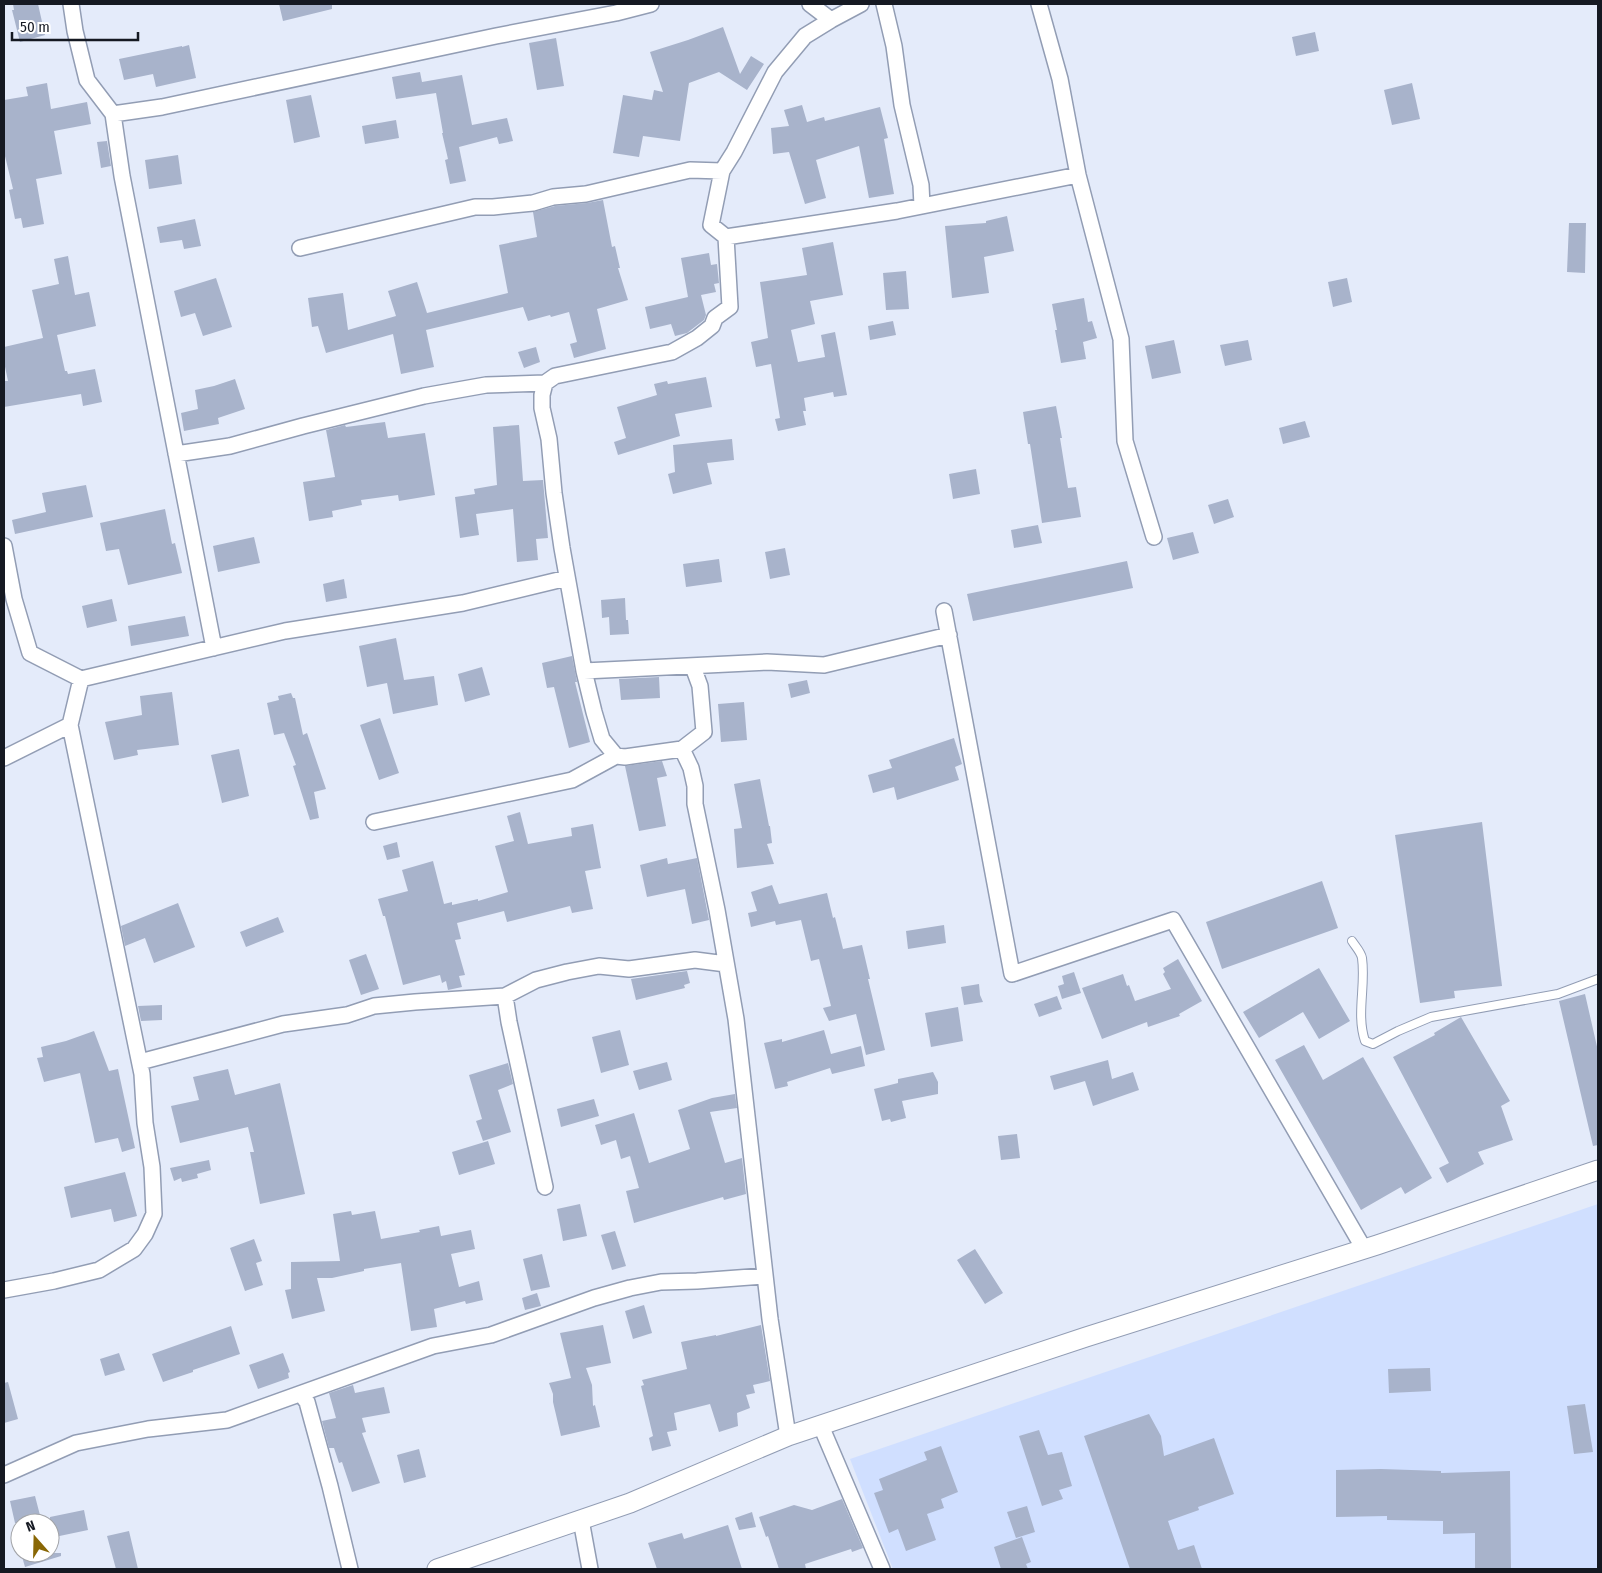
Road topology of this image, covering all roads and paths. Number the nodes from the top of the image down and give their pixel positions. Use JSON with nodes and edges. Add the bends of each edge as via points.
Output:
{"nodes":[{"id":1,"x":71,"y":4,"type":"edge"},
{"id":2,"x":651,"y":4,"type":"edge"},
{"id":3,"x":810,"y":4,"type":"edge"},
{"id":4,"x":861,"y":4,"type":"edge"},
{"id":5,"x":884,"y":4,"type":"edge"},
{"id":6,"x":1039,"y":4,"type":"edge"},
{"id":7,"x":610,"y":8,"type":"edge"},
{"id":8,"x":830,"y":20,"type":"junction"},
{"id":9,"x":113,"y":114,"type":"junction"},
{"id":10,"x":722,"y":171,"type":"junction"},
{"id":11,"x":1078,"y":175,"type":"junction"},
{"id":12,"x":922,"y":206,"type":"junction"},
{"id":13,"x":726,"y":237,"type":"junction"},
{"id":14,"x":300,"y":248,"type":"dead end"},
{"id":15,"x":546,"y":383,"type":"junction"},
{"id":16,"x":176,"y":454,"type":"junction"},
{"id":17,"x":1154,"y":537,"type":"dead end"},
{"id":18,"x":4,"y":546,"type":"edge"},
{"id":19,"x":567,"y":578,"type":"junction"},
{"id":20,"x":9,"y":600,"type":"edge"},
{"id":21,"x":944,"y":611,"type":"dead end"},
{"id":22,"x":948,"y":635,"type":"junction"},
{"id":23,"x":214,"y":648,"type":"junction"},
{"id":24,"x":693,"y":666,"type":"junction"},
{"id":25,"x":584,"y":671,"type":"junction"},
{"id":26,"x":81,"y":678,"type":"junction"},
{"id":27,"x":70,"y":725,"type":"junction"},
{"id":28,"x":682,"y":749,"type":"junction"},
{"id":29,"x":616,"y":756,"type":"junction"},
{"id":30,"x":4,"y":758,"type":"edge"},
{"id":31,"x":374,"y":822,"type":"dead end"},
{"id":32,"x":1352,"y":941,"type":"dead end"},
{"id":33,"x":726,"y":964,"type":"junction"},
{"id":34,"x":1598,"y":979,"type":"edge"},
{"id":35,"x":505,"y":996,"type":"junction"},
{"id":36,"x":140,"y":1062,"type":"junction"},
{"id":37,"x":1598,"y":1170,"type":"edge"},
{"id":38,"x":545,"y":1187,"type":"dead end"},
{"id":39,"x":1364,"y":1249,"type":"junction"},
{"id":40,"x":765,"y":1276,"type":"junction"},
{"id":41,"x":4,"y":1290,"type":"edge"},
{"id":42,"x":301,"y":1394,"type":"junction"},
{"id":43,"x":821,"y":1426,"type":"junction"},
{"id":44,"x":788,"y":1436,"type":"junction"},
{"id":45,"x":4,"y":1475,"type":"edge"},
{"id":46,"x":582,"y":1520,"type":"junction"},
{"id":47,"x":350,"y":1569,"type":"edge"},
{"id":48,"x":438,"y":1569,"type":"edge"},
{"id":49,"x":590,"y":1569,"type":"edge"},
{"id":50,"x":882,"y":1569,"type":"edge"}],
"edges":[{"from":1,"to":9,"type":"street","via":[[87,80]]},
{"from":2,"to":7,"type":"street"},
{"from":3,"to":8,"type":"street"},
{"from":4,"to":8,"type":"street"},
{"from":5,"to":12,"type":"street"},
{"from":6,"to":11,"type":"street","via":[[1060,79]]},
{"from":7,"to":9,"type":"street","via":[[496,36],[162,107]]},
{"from":8,"to":10,"type":"street","via":[[805,36],[775,72]]},
{"from":9,"to":16,"type":"street"},
{"from":10,"to":13,"type":"street","via":[[711,225]]},
{"from":10,"to":14,"type":"street","via":[[690,170],[586,194],[532,203],[475,207]]},
{"from":11,"to":12,"type":"street"},
{"from":11,"to":17,"type":"street","via":[[1121,339],[1125,441]]},
{"from":12,"to":13,"type":"street"},
{"from":13,"to":15,"type":"street","via":[[730,307],[715,318],[712,326],[698,338],[672,352],[555,376]]},
{"from":15,"to":16,"type":"street","via":[[486,385],[424,396],[230,446]]},
{"from":15,"to":19,"type":"street","via":[[542,408]]},
{"from":16,"to":23,"type":"street"},
{"from":18,"to":20,"type":"street"},
{"from":19,"to":23,"type":"street","via":[[462,603],[285,631]]},
{"from":19,"to":25,"type":"street"},
{"from":20,"to":26,"type":"street","via":[[30,652]]},
{"from":21,"to":22,"type":"street"},
{"from":22,"to":24,"type":"street","via":[[824,665],[767,662]]},
{"from":22,"to":39,"type":"street","via":[[1012,974],[1173,920]]},
{"from":23,"to":26,"type":"street"},
{"from":24,"to":25,"type":"street"},
{"from":24,"to":28,"type":"street","via":[[700,686],[704,732]]},
{"from":25,"to":29,"type":"street","via":[[602,739]]},
{"from":26,"to":27,"type":"street"},
{"from":27,"to":30,"type":"street"},
{"from":27,"to":36,"type":"street"},
{"from":28,"to":29,"type":"street"},
{"from":28,"to":33,"type":"street","via":[[692,768],[696,786],[695,804]]},
{"from":29,"to":31,"type":"street","via":[[572,780]]},
{"from":32,"to":34,"type":"lane","via":[[1362,956],[1362,1032],[1366,1041],[1373,1044],[1431,1017],[1558,994]]},
{"from":33,"to":35,"type":"street","via":[[695,960],[629,969],[599,966],[536,980]]},
{"from":33,"to":40,"type":"street","via":[[736,1019]]},
{"from":35,"to":36,"type":"street","via":[[374,1006],[347,1015],[283,1024]]},
{"from":35,"to":38,"type":"street"},
{"from":36,"to":41,"type":"street","via":[[154,1214],[145,1234],[134,1249],[99,1270]]},
{"from":37,"to":39,"type":"street"},
{"from":39,"to":43,"type":"street"},
{"from":40,"to":42,"type":"street","via":[[661,1282],[630,1288],[491,1336],[433,1346]]},
{"from":40,"to":44,"type":"street"},
{"from":42,"to":45,"type":"street","via":[[227,1420],[148,1429],[76,1443]]},
{"from":42,"to":47,"type":"street","via":[[330,1486]]},
{"from":43,"to":44,"type":"street"},
{"from":43,"to":50,"type":"street"},
{"from":44,"to":46,"type":"street"},
{"from":46,"to":48,"type":"street"},
{"from":46,"to":49,"type":"street"}]}
